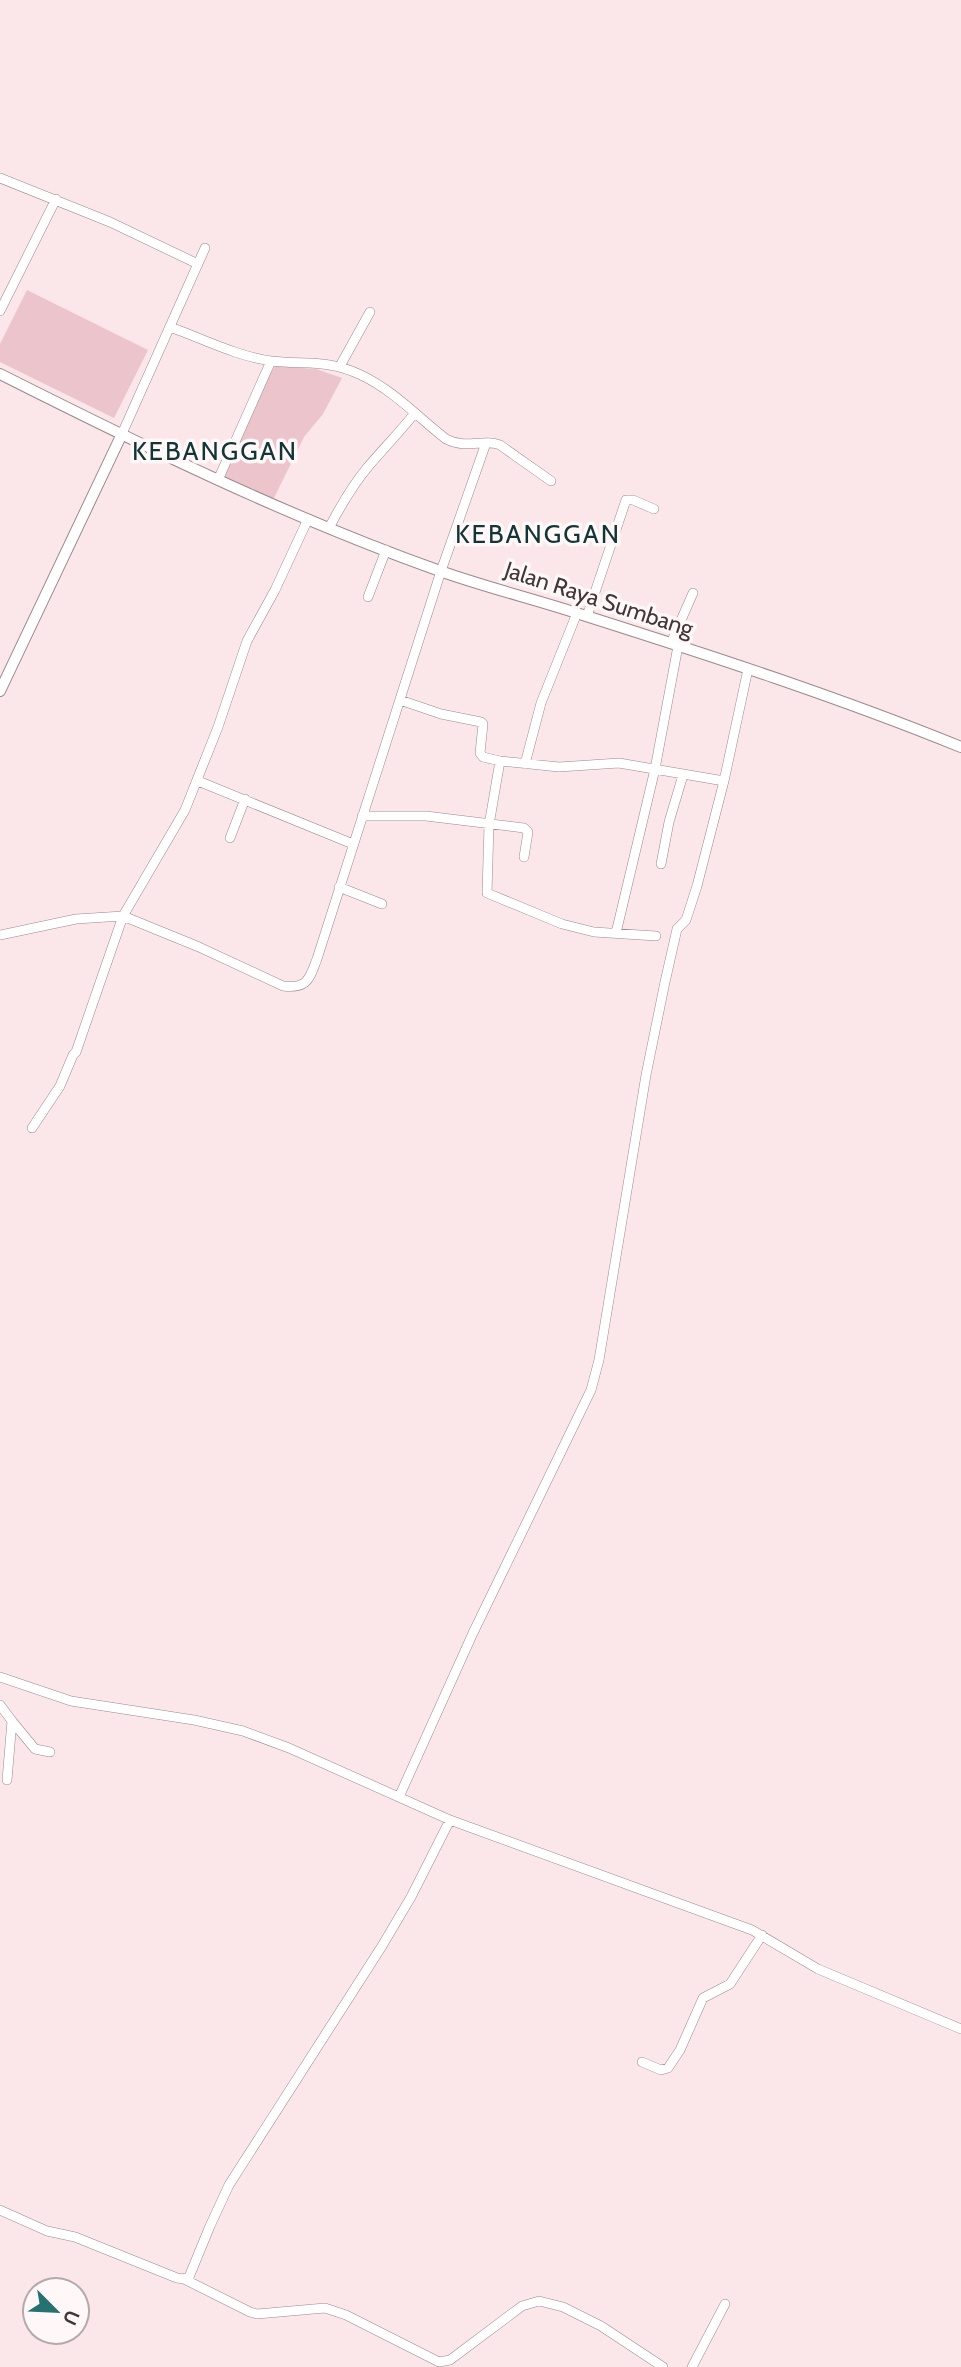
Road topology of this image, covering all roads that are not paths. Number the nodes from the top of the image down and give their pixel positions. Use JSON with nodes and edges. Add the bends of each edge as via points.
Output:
{"nodes":[{"id":1,"x":0,"y":177,"type":"edge"},
{"id":2,"x":56,"y":199,"type":"junction"},
{"id":3,"x":205,"y":248,"type":"dead end"},
{"id":4,"x":198,"y":264,"type":"junction"},
{"id":5,"x":0,"y":311,"type":"edge"},
{"id":6,"x":370,"y":312,"type":"dead end"},
{"id":7,"x":170,"y":327,"type":"junction"},
{"id":8,"x":271,"y":361,"type":"junction"},
{"id":9,"x":340,"y":366,"type":"junction"},
{"id":10,"x":0,"y":374,"type":"edge"},
{"id":11,"x":414,"y":414,"type":"junction"},
{"id":12,"x":121,"y":436,"type":"junction"},
{"id":13,"x":486,"y":443,"type":"junction"},
{"id":14,"x":218,"y":480,"type":"junction"},
{"id":15,"x":551,"y":481,"type":"dead end"},
{"id":16,"x":654,"y":509,"type":"dead end"},
{"id":17,"x":308,"y":519,"type":"junction"},
{"id":18,"x":329,"y":528,"type":"junction"},
{"id":19,"x":386,"y":550,"type":"junction"},
{"id":20,"x":441,"y":571,"type":"junction"},
{"id":21,"x":692,"y":593,"type":"dead end"},
{"id":22,"x":368,"y":597,"type":"dead end"},
{"id":23,"x":582,"y":614,"type":"junction"},
{"id":24,"x":675,"y":644,"type":"junction"},
{"id":25,"x":748,"y":669,"type":"junction"},
{"id":26,"x":0,"y":691,"type":"edge"},
{"id":27,"x":400,"y":700,"type":"junction"},
{"id":28,"x":961,"y":747,"type":"edge"},
{"id":29,"x":500,"y":761,"type":"junction"},
{"id":30,"x":524,"y":764,"type":"junction"},
{"id":31,"x":655,"y":769,"type":"junction"},
{"id":32,"x":683,"y":775,"type":"junction"},
{"id":33,"x":198,"y":781,"type":"junction"},
{"id":34,"x":724,"y":781,"type":"junction"},
{"id":35,"x":245,"y":799,"type":"junction"},
{"id":36,"x":362,"y":816,"type":"junction"},
{"id":37,"x":489,"y":825,"type":"junction"},
{"id":38,"x":230,"y":838,"type":"dead end"},
{"id":39,"x":353,"y":844,"type":"junction"},
{"id":40,"x":524,"y":857,"type":"dead end"},
{"id":41,"x":661,"y":864,"type":"dead end"},
{"id":42,"x":339,"y":887,"type":"junction"},
{"id":43,"x":382,"y":904,"type":"dead end"},
{"id":44,"x":122,"y":916,"type":"junction"},
{"id":45,"x":616,"y":933,"type":"junction"},
{"id":46,"x":0,"y":935,"type":"edge"},
{"id":47,"x":656,"y":936,"type":"dead end"},
{"id":48,"x":32,"y":1128,"type":"dead end"},
{"id":49,"x":0,"y":1677,"type":"edge"},
{"id":50,"x":0,"y":1705,"type":"edge"},
{"id":51,"x":12,"y":1721,"type":"junction"},
{"id":52,"x":50,"y":1752,"type":"dead end"},
{"id":53,"x":7,"y":1780,"type":"dead end"},
{"id":54,"x":398,"y":1797,"type":"junction"},
{"id":55,"x":450,"y":1820,"type":"junction"},
{"id":56,"x":762,"y":1935,"type":"junction"},
{"id":57,"x":961,"y":2029,"type":"edge"},
{"id":58,"x":642,"y":2062,"type":"dead end"},
{"id":59,"x":0,"y":2210,"type":"edge"},
{"id":60,"x":184,"y":2279,"type":"junction"},
{"id":61,"x":725,"y":2304,"type":"dead end"},
{"id":62,"x":663,"y":2367,"type":"edge"},
{"id":63,"x":692,"y":2367,"type":"edge"}],
"edges":[{"from":1,"to":2,"type":"street"},
{"from":2,"to":4,"type":"street"},
{"from":2,"to":5,"type":"street"},
{"from":3,"to":4,"type":"street"},
{"from":4,"to":7,"type":"street"},
{"from":6,"to":9,"type":"street"},
{"from":7,"to":8,"type":"street"},
{"from":7,"to":12,"type":"street"},
{"from":8,"to":9,"type":"street"},
{"from":8,"to":14,"type":"street"},
{"from":9,"to":11,"type":"street","via":[[384,388]]},
{"from":10,"to":12,"type":"street","name":"Jalan Raya Sumbang"},
{"from":11,"to":13,"type":"street","via":[[458,445]]},
{"from":11,"to":18,"type":"street","via":[[368,467]]},
{"from":12,"to":14,"type":"street","name":"Jalan Raya Sumbang"},
{"from":12,"to":26,"type":"street"},
{"from":13,"to":15,"type":"street","via":[[500,445]]},
{"from":13,"to":20,"type":"street"},
{"from":14,"to":17,"type":"street","name":"Jalan Raya Sumbang"},
{"from":16,"to":23,"type":"street","via":[[626,500]]},
{"from":17,"to":18,"type":"street","name":"Jalan Raya Sumbang"},
{"from":17,"to":33,"type":"street","via":[[247,641]]},
{"from":18,"to":19,"type":"street","name":"Jalan Raya Sumbang"},
{"from":19,"to":20,"type":"street","name":"Jalan Raya Sumbang"},
{"from":19,"to":22,"type":"street"},
{"from":20,"to":23,"type":"street","name":"Jalan Raya Sumbang"},
{"from":20,"to":27,"type":"street"},
{"from":21,"to":24,"type":"street"},
{"from":23,"to":24,"type":"street","name":"Jalan Raya Sumbang"},
{"from":23,"to":30,"type":"street","via":[[541,703]]},
{"from":24,"to":25,"type":"street","name":"Jalan Raya Sumbang"},
{"from":24,"to":31,"type":"street"},
{"from":25,"to":28,"type":"street","name":"Jalan Raya Sumbang"},
{"from":25,"to":34,"type":"street"},
{"from":27,"to":29,"type":"street","via":[[481,722],[480,753]]},
{"from":27,"to":36,"type":"street"},
{"from":29,"to":30,"type":"street"},
{"from":29,"to":37,"type":"street"},
{"from":30,"to":31,"type":"street","via":[[619,763]]},
{"from":31,"to":32,"type":"street"},
{"from":31,"to":45,"type":"street"},
{"from":32,"to":34,"type":"street"},
{"from":32,"to":41,"type":"street"},
{"from":33,"to":35,"type":"street"},
{"from":33,"to":44,"type":"street"},
{"from":34,"to":54,"type":"street","via":[[687,920],[677,929],[588,1400]]},
{"from":35,"to":38,"type":"street"},
{"from":35,"to":39,"type":"street"},
{"from":36,"to":37,"type":"street","via":[[426,816]]},
{"from":36,"to":39,"type":"street"},
{"from":37,"to":40,"type":"street","via":[[527,830]]},
{"from":37,"to":45,"type":"street","via":[[486,890],[490,895],[562,924]]},
{"from":39,"to":42,"type":"street"},
{"from":42,"to":43,"type":"street"},
{"from":42,"to":44,"type":"street","via":[[313,968],[298,988],[283,986]]},
{"from":44,"to":46,"type":"street","via":[[76,919]]},
{"from":44,"to":48,"type":"street","via":[[76,1052]]},
{"from":45,"to":47,"type":"street"},
{"from":49,"to":54,"type":"street","via":[[71,1701],[243,1731]]},
{"from":50,"to":51,"type":"street"},
{"from":51,"to":52,"type":"street","via":[[36,1749]]},
{"from":51,"to":53,"type":"street"},
{"from":54,"to":55,"type":"street"},
{"from":55,"to":56,"type":"street"},
{"from":55,"to":60,"type":"street","via":[[382,1946],[229,2185],[189,2277]]},
{"from":56,"to":57,"type":"street","via":[[818,1969]]},
{"from":56,"to":58,"type":"street","via":[[730,1984],[703,1998],[667,2068]]},
{"from":59,"to":60,"type":"street"},
{"from":60,"to":62,"type":"street","via":[[257,2314],[325,2308],[443,2362],[522,2306],[539,2301],[601,2326]]},
{"from":61,"to":63,"type":"street"}]}
